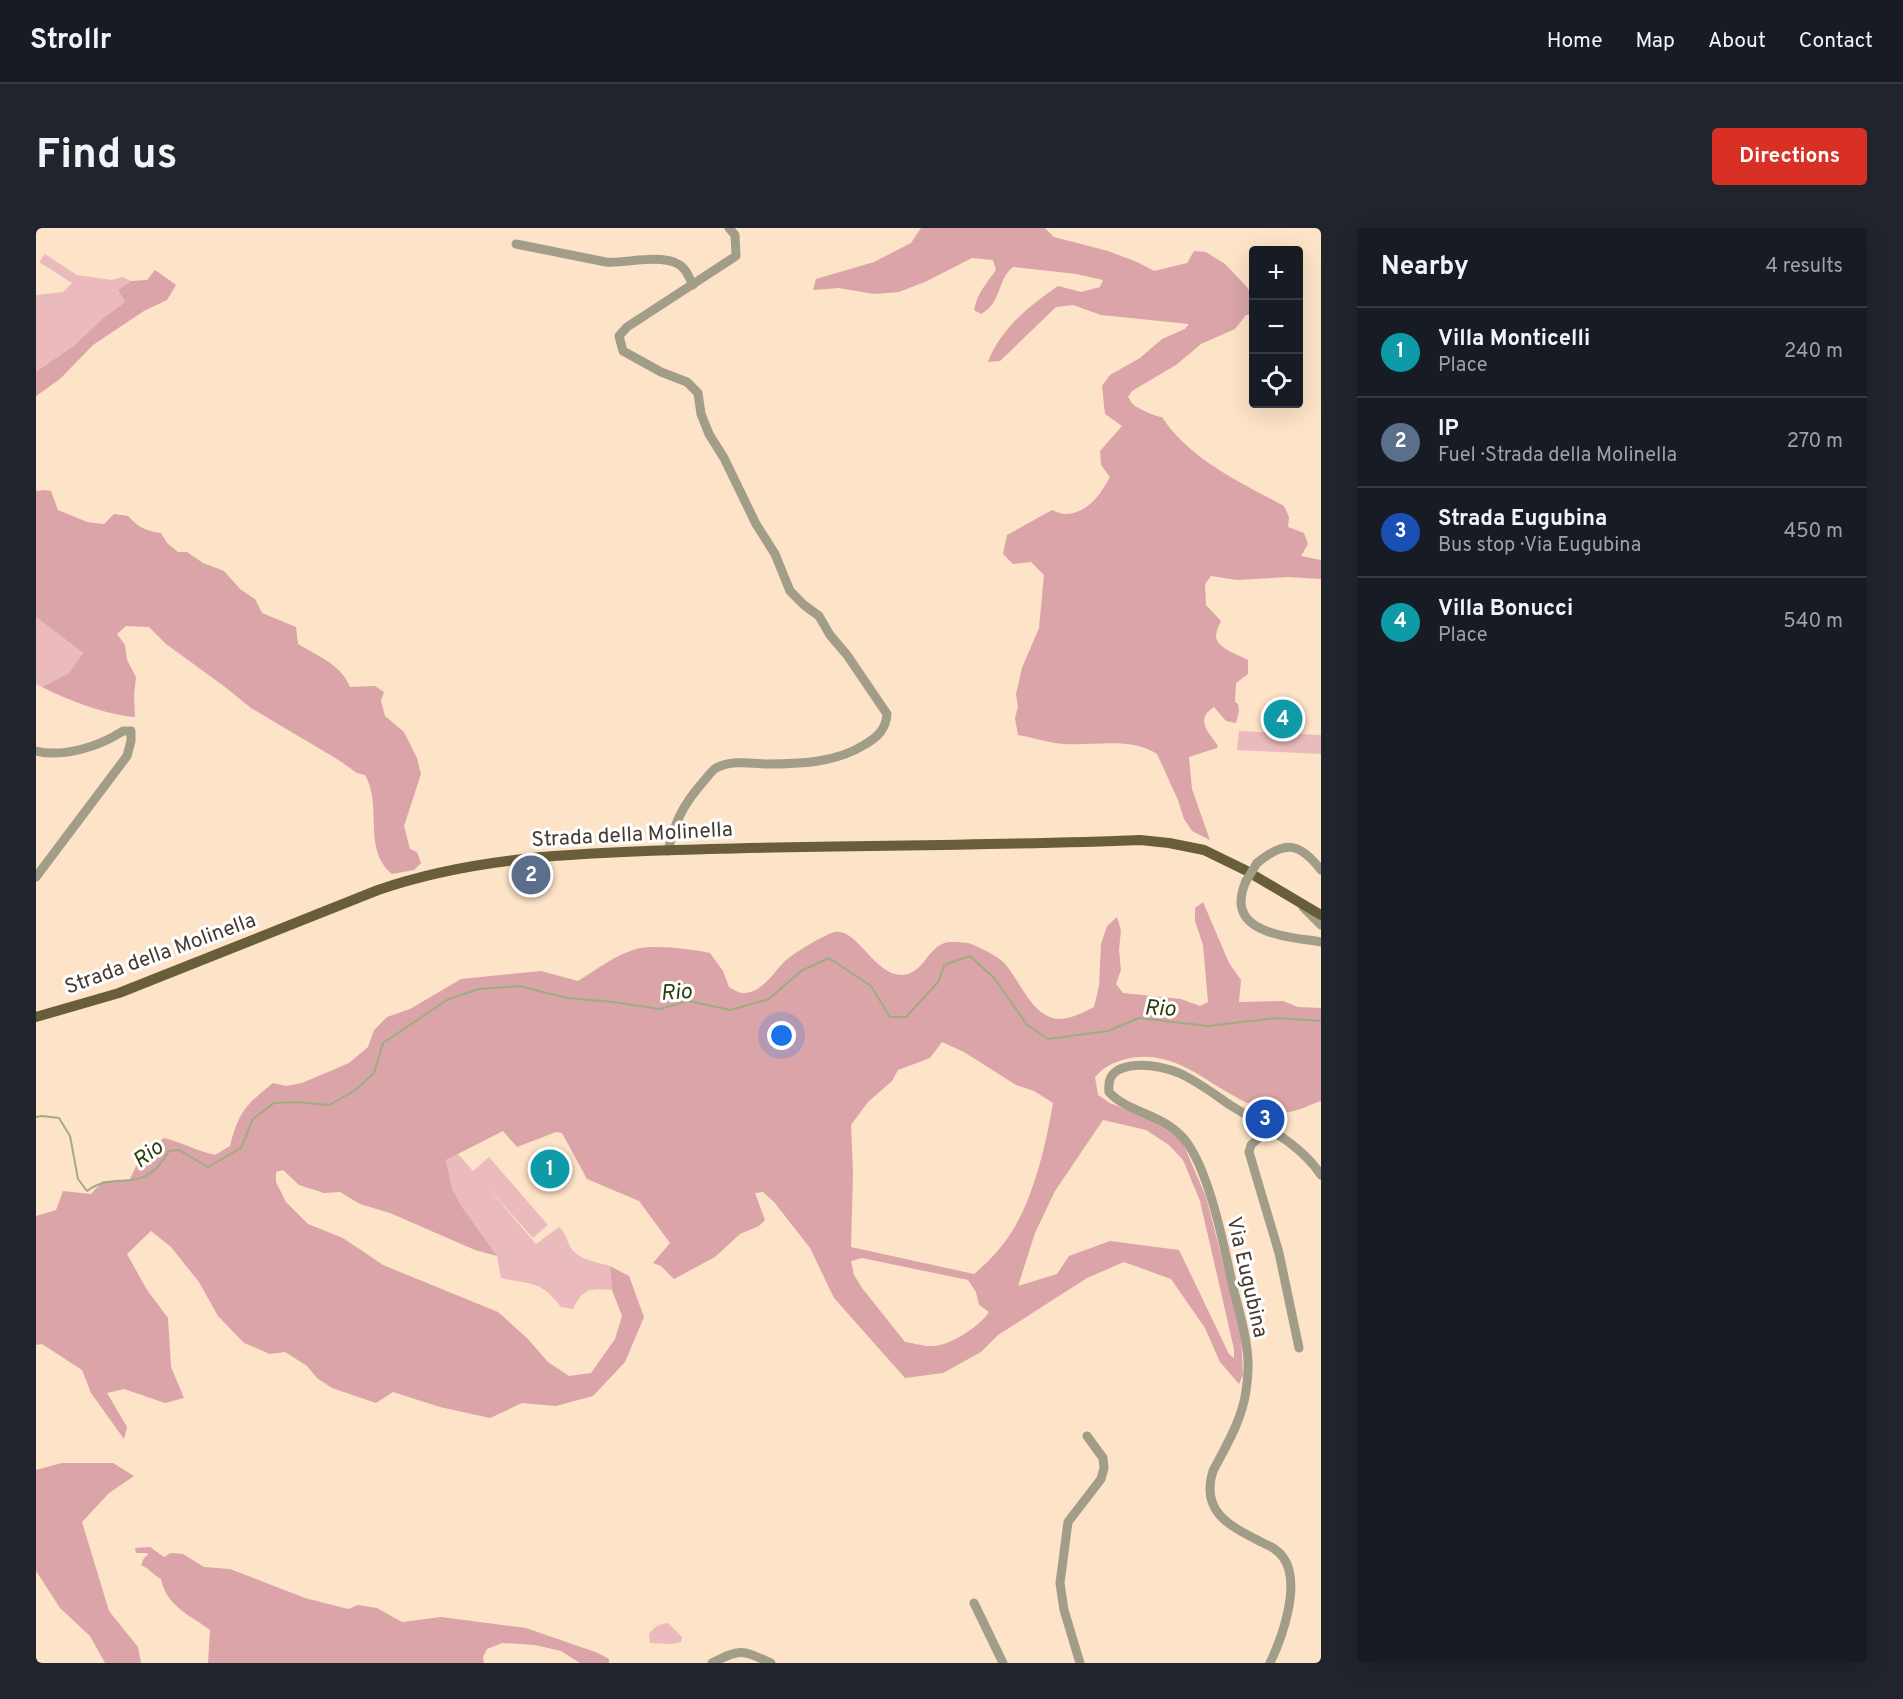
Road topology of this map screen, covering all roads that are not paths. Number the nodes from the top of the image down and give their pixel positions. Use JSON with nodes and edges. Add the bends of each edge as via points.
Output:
{"nodes":[{"id":1,"x":729,"y":228,"type":"edge"},
{"id":2,"x":516,"y":244,"type":"dead end"},
{"id":3,"x":693,"y":285,"type":"junction"},
{"id":4,"x":36,"y":751,"type":"edge"},
{"id":5,"x":668,"y":850,"type":"junction"},
{"id":6,"x":1321,"y":870,"type":"edge"},
{"id":7,"x":36,"y":877,"type":"edge"},
{"id":8,"x":1295,"y":899,"type":"junction"},
{"id":9,"x":1321,"y":908,"type":"edge"},
{"id":10,"x":1321,"y":915,"type":"edge"},
{"id":11,"x":1321,"y":925,"type":"edge"},
{"id":12,"x":1321,"y":942,"type":"edge"},
{"id":13,"x":36,"y":1017,"type":"edge"},
{"id":14,"x":1269,"y":1130,"type":"junction"},
{"id":15,"x":1321,"y":1175,"type":"edge"},
{"id":16,"x":1299,"y":1348,"type":"dead end"},
{"id":17,"x":1088,"y":1436,"type":"dead end"},
{"id":18,"x":974,"y":1603,"type":"dead end"},
{"id":19,"x":712,"y":1663,"type":"edge"},
{"id":20,"x":771,"y":1663,"type":"edge"},
{"id":21,"x":1003,"y":1663,"type":"edge"},
{"id":22,"x":1080,"y":1663,"type":"edge"},
{"id":23,"x":1270,"y":1663,"type":"edge"}],
"edges":[{"from":1,"to":3,"type":"street","via":[[735,235],[736,256]]},
{"from":2,"to":3,"type":"street","via":[[606,262],[668,260],[683,267]]},
{"from":3,"to":5,"type":"street","via":[[627,327],[619,336],[623,351],[687,382],[698,393],[709,434],[775,554],[790,591],[819,616],[887,714],[886,726],[874,739],[833,759],[734,763],[714,769],[687,800],[675,822]]},
{"from":4,"to":7,"type":"street","via":[[73,751],[131,731],[127,756]]},
{"from":5,"to":8,"type":"main road","name":"Strada della Molinella","via":[[1140,840],[1204,850]]},
{"from":5,"to":13,"type":"main road","name":"Strada della Molinella","via":[[496,861],[417,877],[119,993]]},
{"from":6,"to":12,"type":"street","bridge":true,"via":[[1309,855],[1281,847],[1257,863],[1240,895],[1241,908],[1258,928]]},
{"from":8,"to":9,"type":"street","name":"Strada della Molinella"},
{"from":8,"to":10,"type":"main road","name":"Strada della Molinella"},
{"from":8,"to":11,"type":"street","name":"Strada della Molinella"},
{"from":14,"to":15,"type":"street","name":"Via Eugubina","via":[[1302,1152]]},
{"from":14,"to":16,"type":"street","name":"Via Eugubina","via":[[1251,1145],[1249,1152],[1279,1253]]},
{"from":14,"to":23,"type":"street","name":"Via Eugubina","via":[[1178,1073],[1136,1066],[1114,1072],[1108,1083],[1116,1100],[1164,1122],[1184,1139],[1203,1174],[1213,1207],[1244,1331],[1248,1364],[1243,1407],[1213,1472],[1209,1496],[1215,1510],[1227,1522],[1276,1549],[1285,1560],[1290,1577],[1287,1615]]},
{"from":17,"to":22,"type":"street","via":[[1103,1458],[1104,1468],[1101,1479],[1068,1522],[1060,1583]]},
{"from":18,"to":21,"type":"street"},
{"from":19,"to":20,"type":"street","via":[[744,1651]]}]}
